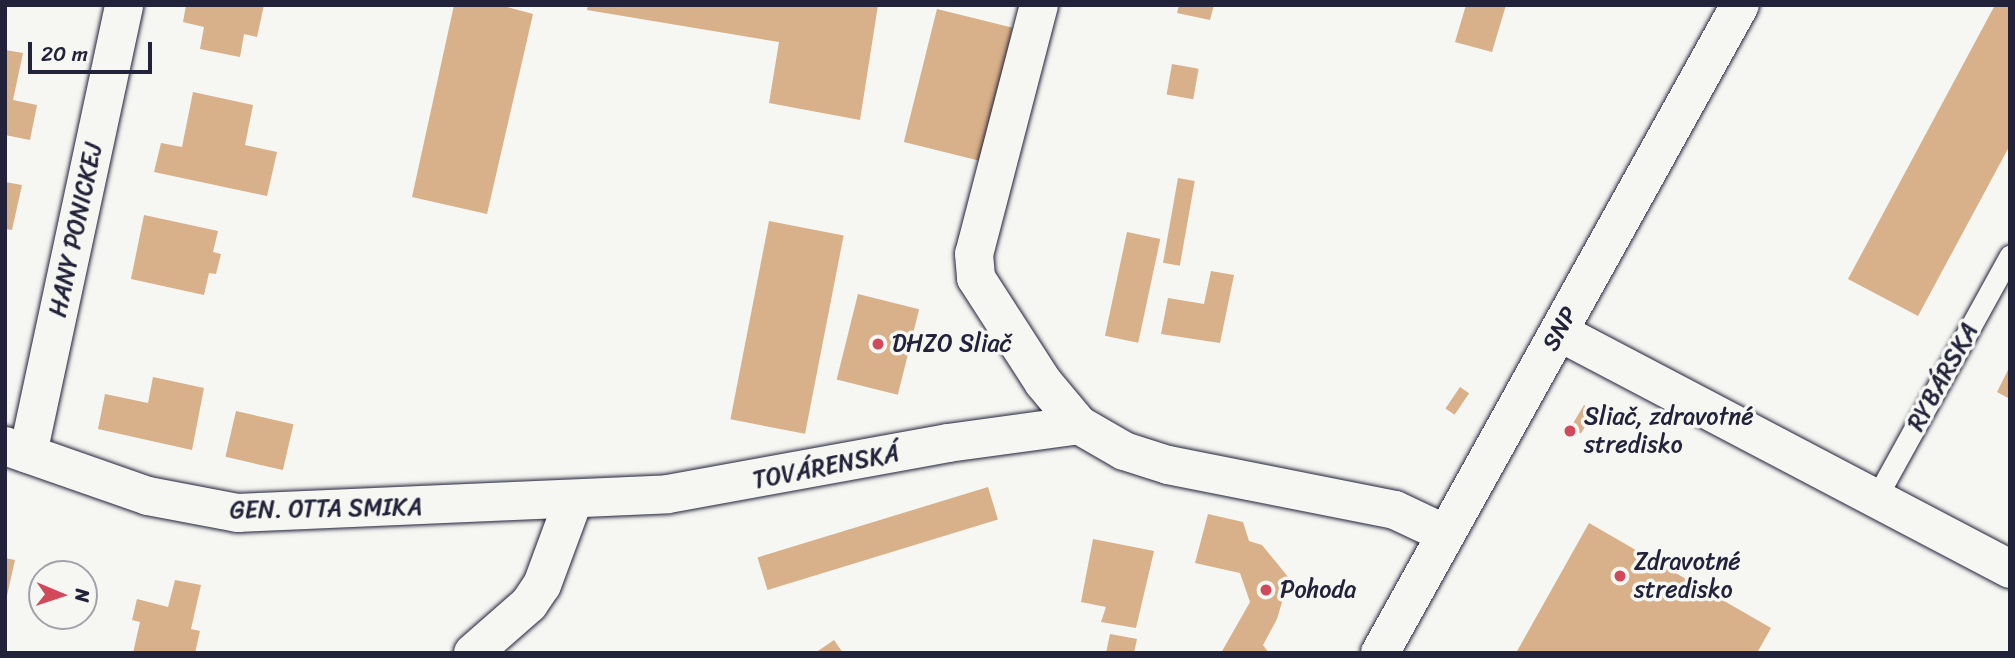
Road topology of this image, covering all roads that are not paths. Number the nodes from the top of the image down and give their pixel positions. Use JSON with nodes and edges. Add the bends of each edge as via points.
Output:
{"nodes":[{"id":1,"x":124,"y":5,"type":"edge"},
{"id":2,"x":1039,"y":5,"type":"edge"},
{"id":3,"x":1741,"y":5,"type":"edge"},
{"id":4,"x":2010,"y":255,"type":"edge"},
{"id":5,"x":1559,"y":332,"type":"junction"},
{"id":6,"x":1079,"y":425,"type":"junction"},
{"id":7,"x":17,"y":450,"type":"edge"},
{"id":8,"x":1876,"y":498,"type":"junction"},
{"id":9,"x":573,"y":501,"type":"junction"},
{"id":10,"x":1446,"y":534,"type":"junction"},
{"id":11,"x":2010,"y":569,"type":"edge"},
{"id":12,"x":473,"y":653,"type":"edge"},
{"id":13,"x":1380,"y":653,"type":"edge"}],
"edges":[{"from":1,"to":7,"type":"street","name":"HANY PONICKEJ"},
{"from":2,"to":6,"type":"street","via":[[974,254],[976,278],[1013,341]]},
{"from":3,"to":5,"type":"street","name":"SNP"},
{"from":4,"to":8,"type":"lane","name":"RYBÁRSKA"},
{"from":5,"to":8,"type":"street"},
{"from":5,"to":10,"type":"street","name":"SNP"},
{"from":6,"to":9,"type":"street","name":"TOVÁRENSKÁ","via":[[948,443],[742,484]]},
{"from":6,"to":10,"type":"street","via":[[1124,451],[1168,465],[1395,510]]},
{"from":7,"to":9,"type":"street","name":"GEN. OTTA SMIKA","via":[[148,496],[238,513]]},
{"from":8,"to":11,"type":"street"},
{"from":9,"to":12,"type":"street","via":[[542,585],[529,604]]},
{"from":10,"to":13,"type":"street","name":"SNP"}]}
